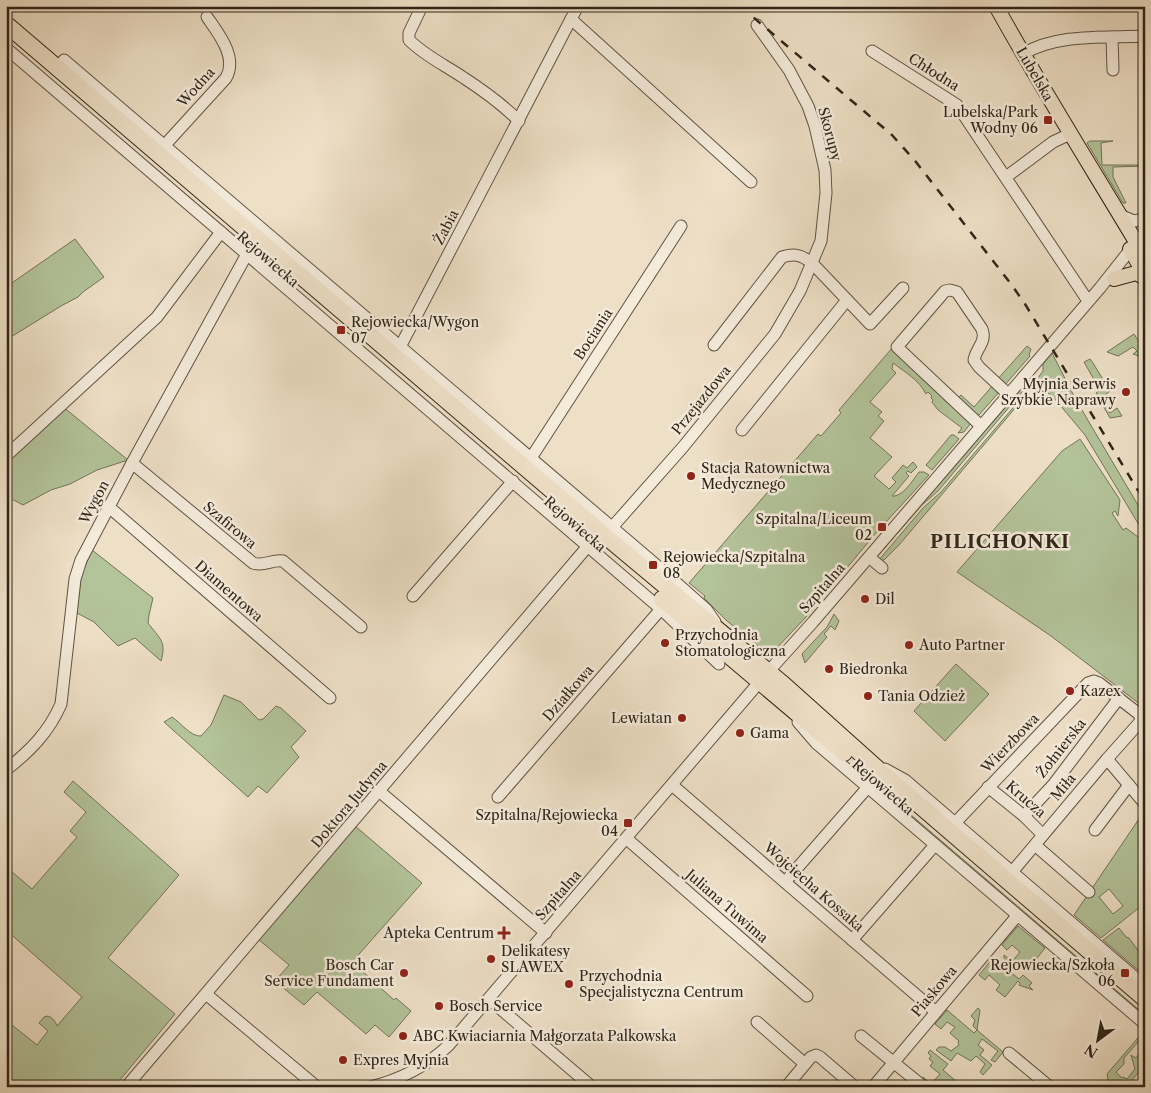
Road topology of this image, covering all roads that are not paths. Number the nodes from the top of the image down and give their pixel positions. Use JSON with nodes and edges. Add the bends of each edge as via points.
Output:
{"nodes":[{"id":1,"x":422,"y":6,"type":"edge"},
{"id":2,"x":578,"y":6,"type":"edge"},
{"id":3,"x":996,"y":6,"type":"edge"},
{"id":4,"x":208,"y":17,"type":"dead end"},
{"id":5,"x":571,"y":19,"type":"junction"},
{"id":6,"x":6,"y":24,"type":"edge"},
{"id":7,"x":757,"y":25,"type":"dead end"},
{"id":8,"x":6,"y":35,"type":"edge"},
{"id":9,"x":1145,"y":36,"type":"edge"},
{"id":10,"x":1112,"y":37,"type":"junction"},
{"id":11,"x":6,"y":48,"type":"edge"},
{"id":12,"x":872,"y":51,"type":"dead end"},
{"id":13,"x":1023,"y":54,"type":"junction"},
{"id":14,"x":61,"y":64,"type":"junction"},
{"id":15,"x":1113,"y":70,"type":"dead end"},
{"id":16,"x":519,"y":121,"type":"junction"},
{"id":17,"x":1072,"y":138,"type":"junction"},
{"id":18,"x":164,"y":146,"type":"junction"},
{"id":19,"x":1006,"y":177,"type":"junction"},
{"id":20,"x":750,"y":182,"type":"dead end"},
{"id":21,"x":1122,"y":216,"type":"junction"},
{"id":22,"x":1145,"y":219,"type":"edge"},
{"id":23,"x":681,"y":226,"type":"dead end"},
{"id":24,"x":221,"y":232,"type":"junction"},
{"id":25,"x":1138,"y":248,"type":"edge"},
{"id":26,"x":247,"y":254,"type":"junction"},
{"id":27,"x":812,"y":263,"type":"junction"},
{"id":28,"x":1145,"y":276,"type":"edge"},
{"id":29,"x":1114,"y":279,"type":"junction"},
{"id":30,"x":903,"y":288,"type":"dead end"},
{"id":31,"x":1100,"y":288,"type":"junction"},
{"id":32,"x":1086,"y":298,"type":"junction"},
{"id":33,"x":847,"y":300,"type":"junction"},
{"id":34,"x":714,"y":345,"type":"dead end"},
{"id":35,"x":400,"y":347,"type":"junction"},
{"id":36,"x":1008,"y":394,"type":"junction"},
{"id":37,"x":981,"y":426,"type":"junction"},
{"id":38,"x":742,"y":430,"type":"dead end"},
{"id":39,"x":6,"y":456,"type":"edge"},
{"id":40,"x":530,"y":458,"type":"junction"},
{"id":41,"x":132,"y":463,"type":"junction"},
{"id":42,"x":512,"y":482,"type":"junction"},
{"id":43,"x":109,"y":507,"type":"junction"},
{"id":44,"x":599,"y":537,"type":"junction"},
{"id":45,"x":869,"y":557,"type":"junction"},
{"id":46,"x":882,"y":568,"type":"dead end"},
{"id":47,"x":413,"y":596,"type":"dead end"},
{"id":48,"x":661,"y":609,"type":"junction"},
{"id":49,"x":361,"y":627,"type":"dead end"},
{"id":50,"x":719,"y":664,"type":"dead end"},
{"id":51,"x":764,"y":677,"type":"junction"},
{"id":52,"x":330,"y":698,"type":"dead end"},
{"id":53,"x":1119,"y":698,"type":"junction"},
{"id":54,"x":786,"y":704,"type":"junction"},
{"id":55,"x":1107,"y":759,"type":"junction"},
{"id":56,"x":874,"y":766,"type":"junction"},
{"id":57,"x":6,"y":770,"type":"edge"},
{"id":58,"x":1129,"y":785,"type":"junction"},
{"id":59,"x":672,"y":786,"type":"junction"},
{"id":60,"x":868,"y":787,"type":"junction"},
{"id":61,"x":988,"y":787,"type":"junction"},
{"id":62,"x":379,"y":791,"type":"junction"},
{"id":63,"x":498,"y":797,"type":"dead end"},
{"id":64,"x":1145,"y":804,"type":"edge"},
{"id":65,"x":1024,"y":816,"type":"junction"},
{"id":66,"x":955,"y":823,"type":"junction"},
{"id":67,"x":1095,"y":830,"type":"dead end"},
{"id":68,"x":1043,"y":834,"type":"junction"},
{"id":69,"x":627,"y":839,"type":"junction"},
{"id":70,"x":1035,"y":845,"type":"junction"},
{"id":71,"x":936,"y":846,"type":"junction"},
{"id":72,"x":1012,"y":872,"type":"junction"},
{"id":73,"x":786,"y":882,"type":"junction"},
{"id":74,"x":1089,"y":892,"type":"dead end"},
{"id":75,"x":1017,"y":916,"type":"junction"},
{"id":76,"x":546,"y":933,"type":"junction"},
{"id":77,"x":852,"y":940,"type":"junction"},
{"id":78,"x":1145,"y":986,"type":"edge"},
{"id":79,"x":206,"y":994,"type":"junction"},
{"id":80,"x":807,"y":996,"type":"dead end"},
{"id":81,"x":489,"y":999,"type":"junction"},
{"id":82,"x":1145,"y":999,"type":"edge"},
{"id":83,"x":1145,"y":1010,"type":"edge"},
{"id":84,"x":936,"y":1012,"type":"junction"},
{"id":85,"x":756,"y":1022,"type":"dead end"},
{"id":86,"x":1145,"y":1024,"type":"edge"},
{"id":87,"x":861,"y":1036,"type":"dead end"},
{"id":88,"x":1009,"y":1053,"type":"dead end"},
{"id":89,"x":894,"y":1062,"type":"junction"},
{"id":90,"x":805,"y":1064,"type":"junction"},
{"id":91,"x":126,"y":1087,"type":"edge"},
{"id":92,"x":317,"y":1087,"type":"edge"},
{"id":93,"x":370,"y":1087,"type":"edge"},
{"id":94,"x":592,"y":1087,"type":"edge"},
{"id":95,"x":786,"y":1087,"type":"edge"},
{"id":96,"x":856,"y":1087,"type":"edge"},
{"id":97,"x":873,"y":1087,"type":"edge"},
{"id":98,"x":924,"y":1087,"type":"edge"},
{"id":99,"x":1050,"y":1087,"type":"edge"}],
"edges":[{"from":1,"to":16,"type":"street","via":[[409,40],[426,55],[498,101]]},
{"from":2,"to":5,"type":"street","name":"Żabia"},
{"from":3,"to":13,"type":"main road","name":"Lubelska"},
{"from":4,"to":18,"type":"street","name":"Wodna","via":[[224,42],[230,71]]},
{"from":5,"to":16,"type":"street","name":"Żabia"},
{"from":5,"to":20,"type":"street"},
{"from":6,"to":14,"type":"highway","name":"Rejowiecka"},
{"from":7,"to":27,"type":"street","name":"Skorupy","via":[[800,90],[820,148],[825,170],[825,207],[821,240]]},
{"from":8,"to":44,"type":"highway","name":"Rejowiecka"},
{"from":9,"to":10,"type":"street"},
{"from":10,"to":13,"type":"street","via":[[1053,42]]},
{"from":10,"to":15,"type":"street"},
{"from":11,"to":24,"type":"street"},
{"from":12,"to":19,"type":"street","name":"Chłodna","via":[[957,105]]},
{"from":13,"to":17,"type":"main road","name":"Lubelska"},
{"from":14,"to":18,"type":"street"},
{"from":14,"to":44,"type":"highway","name":"Rejowiecka"},
{"from":16,"to":35,"type":"street","name":"Żabia"},
{"from":17,"to":19,"type":"street","via":[[1054,142]]},
{"from":17,"to":21,"type":"main road","name":"Lubelska"},
{"from":17,"to":25,"type":"main road","name":"Lubelska","via":[[1088,175]]},
{"from":18,"to":35,"type":"street"},
{"from":19,"to":32,"type":"street","name":"Chłodna"},
{"from":21,"to":22,"type":"street"},
{"from":21,"to":25,"type":"main road","name":"Lubelska"},
{"from":23,"to":40,"type":"street","name":"Bociania"},
{"from":24,"to":26,"type":"street"},
{"from":24,"to":39,"type":"street","via":[[157,317]]},
{"from":25,"to":28,"type":"main road","name":"Lubelska"},
{"from":25,"to":29,"type":"street","name":"Szpitalna"},
{"from":25,"to":31,"type":"street","name":"Szpitalna"},
{"from":26,"to":41,"type":"street","name":"Wygon"},
{"from":26,"to":42,"type":"street"},
{"from":27,"to":33,"type":"street"},
{"from":27,"to":34,"type":"street","via":[[793,254],[782,257]]},
{"from":27,"to":44,"type":"street","name":"Przejazdowa","via":[[792,307],[775,334],[682,447]]},
{"from":28,"to":29,"type":"main road","via":[[1136,273]]},
{"from":29,"to":31,"type":"street","name":"Szpitalna"},
{"from":30,"to":33,"type":"street","via":[[870,324]]},
{"from":31,"to":32,"type":"street","name":"Szpitalna"},
{"from":32,"to":36,"type":"street","name":"Szpitalna"},
{"from":33,"to":38,"type":"street"},
{"from":35,"to":40,"type":"street"},
{"from":36,"to":37,"type":"street","name":"Szpitalna"},
{"from":36,"to":37,"type":"street","via":[[974,360],[984,335],[957,292],[945,291],[897,347]]},
{"from":37,"to":45,"type":"street","name":"Szpitalna"},
{"from":40,"to":44,"type":"street"},
{"from":41,"to":43,"type":"street","name":"Wygon"},
{"from":41,"to":49,"type":"street","name":"Szafirowa","via":[[253,564],[283,561]]},
{"from":42,"to":44,"type":"street"},
{"from":42,"to":47,"type":"street"},
{"from":43,"to":52,"type":"street","name":"Diamentowa"},
{"from":43,"to":57,"type":"street","name":"Wygon","via":[[77,570],[61,704],[56,717],[26,754]]},
{"from":44,"to":48,"type":"street"},
{"from":44,"to":51,"type":"highway","name":"Rejowiecka"},
{"from":44,"to":51,"type":"highway","name":"Rejowiecka","via":[[722,634]]},
{"from":44,"to":62,"type":"street","name":"Doktora Judyma"},
{"from":45,"to":46,"type":"street"},
{"from":45,"to":51,"type":"street","name":"Szpitalna"},
{"from":48,"to":50,"type":"street"},
{"from":48,"to":63,"type":"street","name":"Działkowa"},
{"from":51,"to":54,"type":"highway","name":"Rejowiecka"},
{"from":51,"to":56,"type":"highway","name":"Rejowiecka"},
{"from":51,"to":59,"type":"street","name":"Szpitalna"},
{"from":53,"to":55,"type":"street","name":"Miła","via":[[1141,718]]},
{"from":53,"to":61,"type":"street","name":"Wierzbowa","via":[[1094,680],[1088,683]]},
{"from":53,"to":65,"type":"street","name":"Żołnierska","via":[[1053,785]]},
{"from":54,"to":60,"type":"street","via":[[816,743]]},
{"from":54,"to":83,"type":"highway","name":"Rejowiecka"},
{"from":55,"to":58,"type":"street"},
{"from":55,"to":68,"type":"street","name":"Miła"},
{"from":56,"to":66,"type":"street","name":"Rejowiecka","via":[[905,780]]},
{"from":56,"to":82,"type":"highway","name":"Rejowiecka"},
{"from":58,"to":64,"type":"street"},
{"from":58,"to":67,"type":"street"},
{"from":59,"to":69,"type":"street","name":"Szpitalna"},
{"from":59,"to":73,"type":"street","name":"Wojciecha Kossaka"},
{"from":60,"to":71,"type":"street"},
{"from":60,"to":73,"type":"street"},
{"from":61,"to":65,"type":"street","name":"Krucza"},
{"from":61,"to":66,"type":"street","name":"Wierzbowa"},
{"from":62,"to":76,"type":"street"},
{"from":62,"to":79,"type":"street","name":"Doktora Judyma"},
{"from":65,"to":68,"type":"street","name":"Krucza"},
{"from":66,"to":72,"type":"street","name":"Rejowiecka"},
{"from":68,"to":70,"type":"street","name":"Miła"},
{"from":69,"to":76,"type":"street","name":"Szpitalna"},
{"from":69,"to":80,"type":"street","name":"Juliana Tuwima"},
{"from":70,"to":72,"type":"street","name":"Miła"},
{"from":70,"to":74,"type":"street"},
{"from":71,"to":75,"type":"street"},
{"from":71,"to":77,"type":"street"},
{"from":72,"to":78,"type":"street","name":"Rejowiecka"},
{"from":73,"to":77,"type":"street","name":"Wojciecha Kossaka"},
{"from":75,"to":84,"type":"street","name":"Piaskowa"},
{"from":75,"to":86,"type":"street"},
{"from":76,"to":81,"type":"street","name":"Szpitalna"},
{"from":77,"to":84,"type":"street","name":"Wojciecha Kossaka"},
{"from":79,"to":91,"type":"street","name":"Doktora Judyma"},
{"from":79,"to":92,"type":"street"},
{"from":81,"to":93,"type":"street","name":"Szpitalna","via":[[436,1057],[394,1081]]},
{"from":81,"to":94,"type":"street"},
{"from":84,"to":89,"type":"street","name":"Piaskowa"},
{"from":85,"to":90,"type":"street"},
{"from":87,"to":89,"type":"street"},
{"from":88,"to":99,"type":"street"},
{"from":89,"to":97,"type":"street","name":"Piaskowa"},
{"from":89,"to":98,"type":"street"},
{"from":90,"to":95,"type":"street"},
{"from":90,"to":96,"type":"street","via":[[816,1055]]}]}
